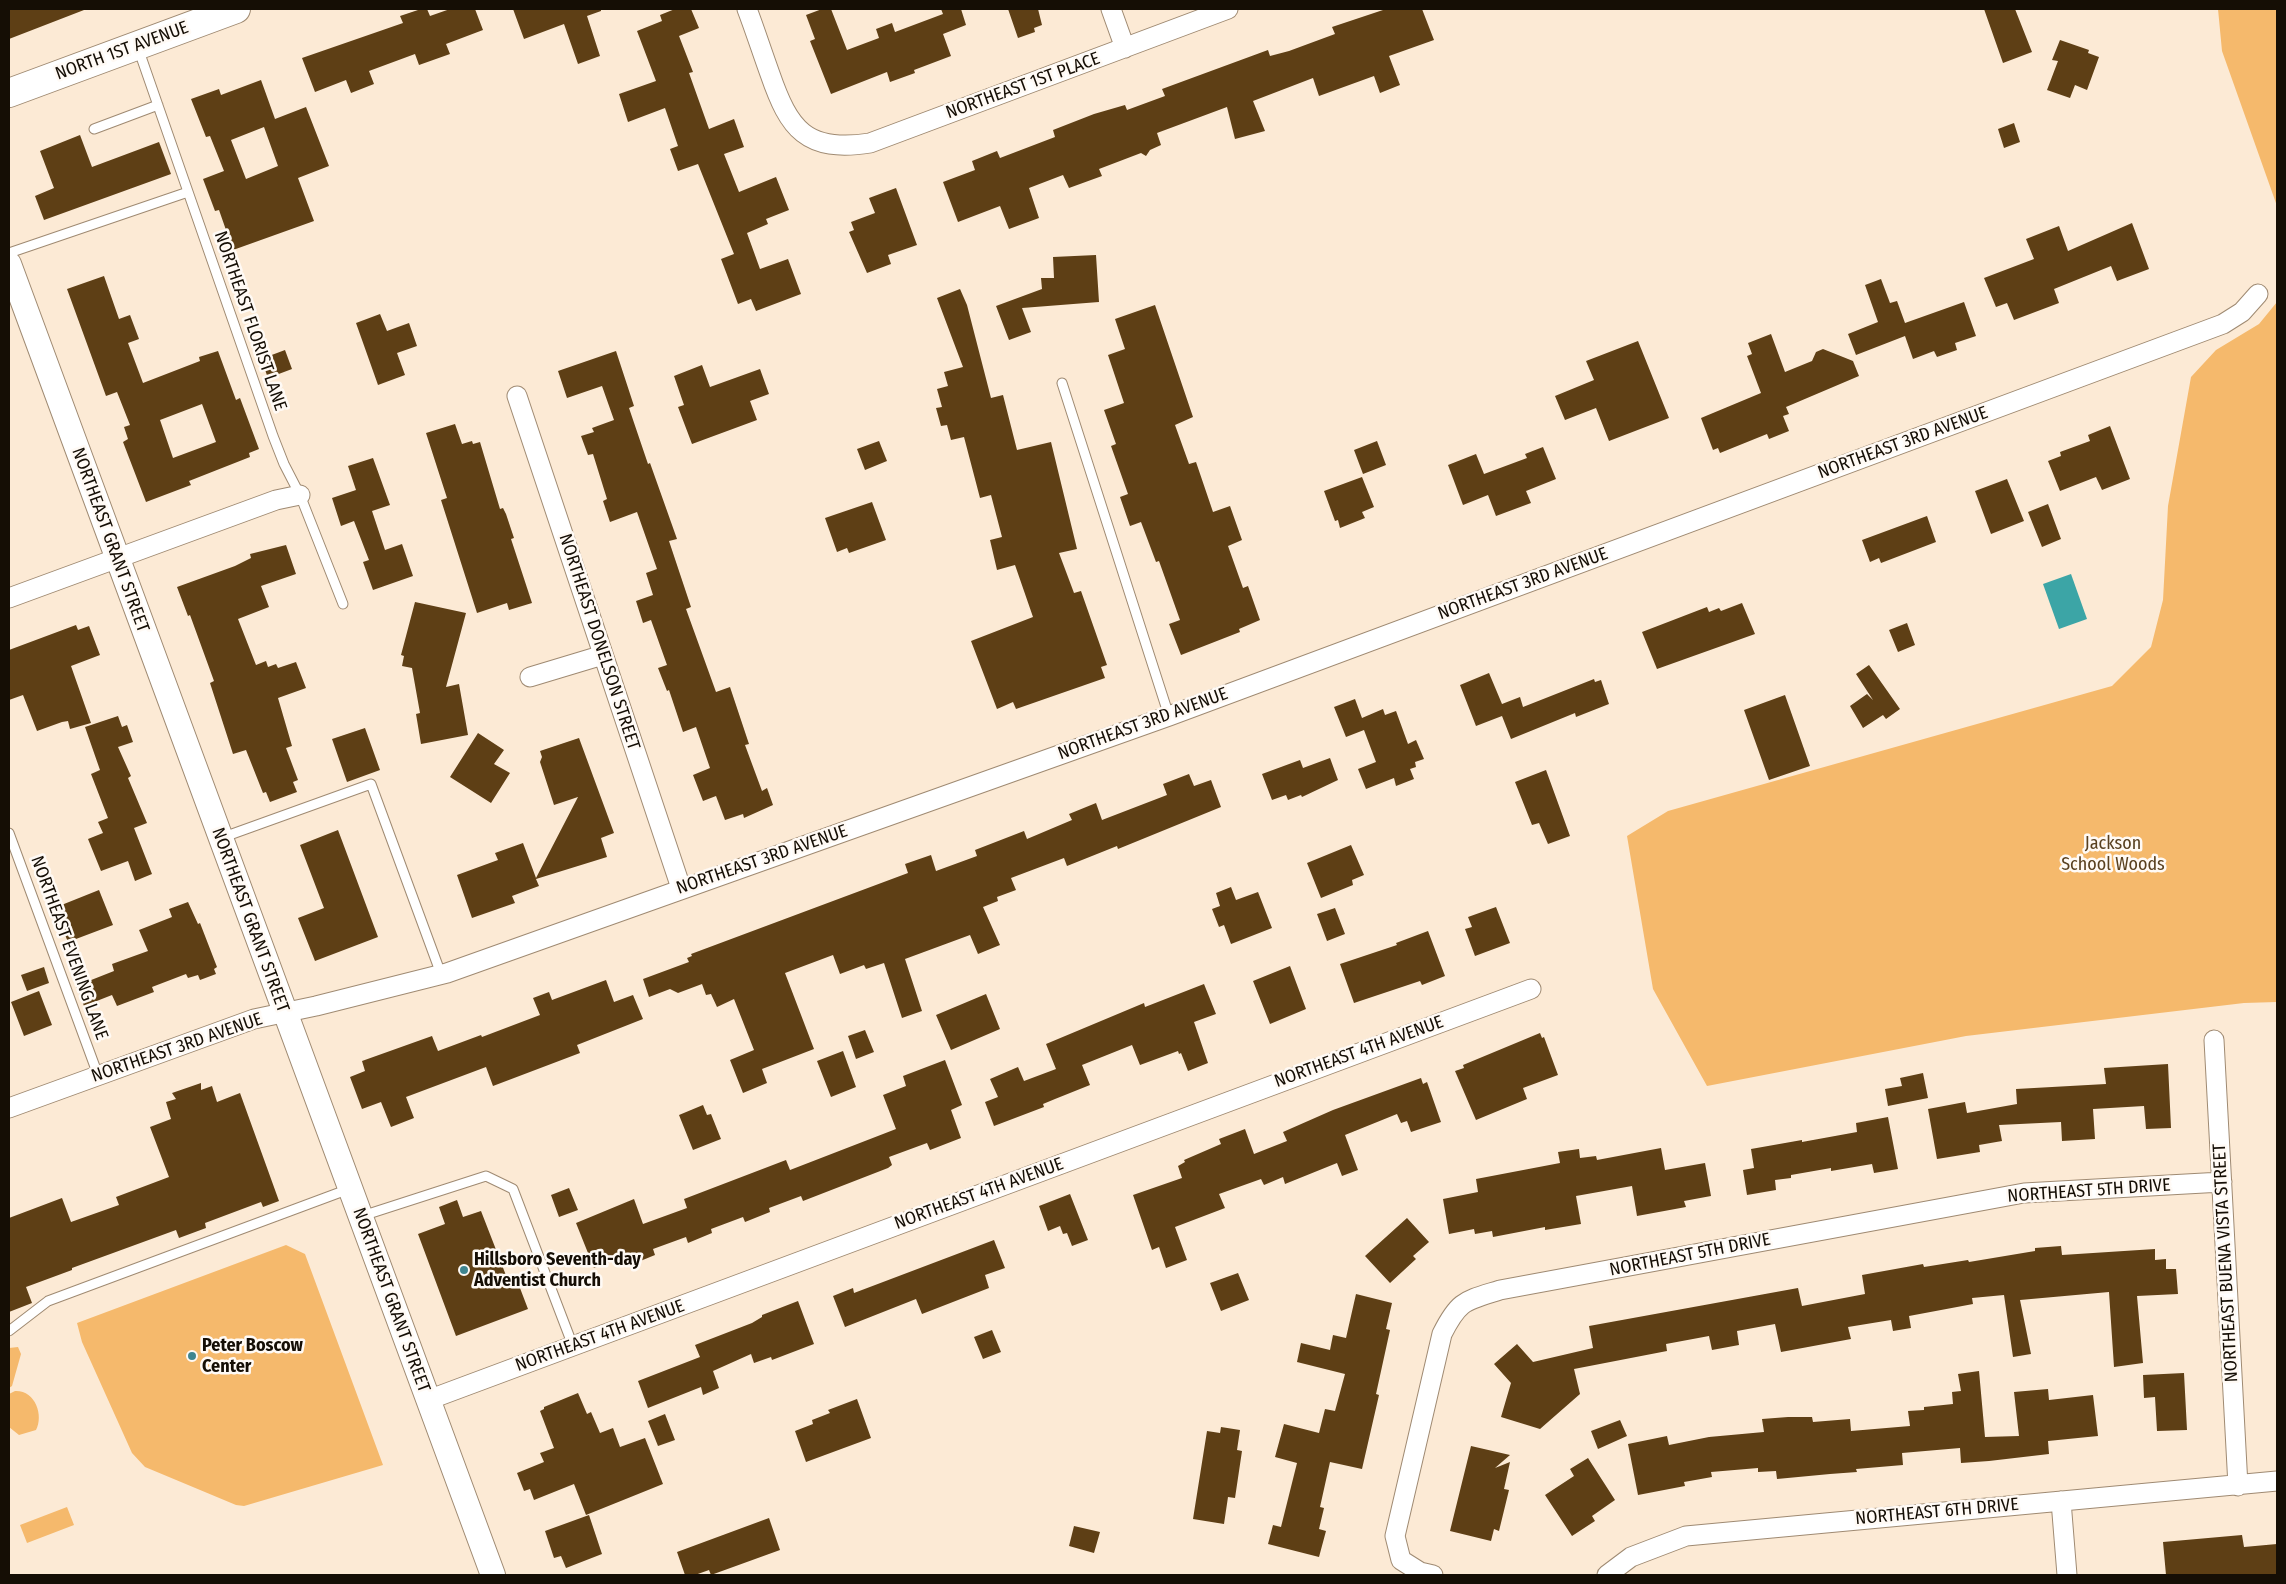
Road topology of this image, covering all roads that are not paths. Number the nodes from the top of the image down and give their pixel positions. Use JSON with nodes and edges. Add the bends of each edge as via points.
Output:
{"nodes":[{"id":1,"x":236,"y":9,"type":"edge"},
{"id":2,"x":747,"y":9,"type":"edge"},
{"id":3,"x":1110,"y":9,"type":"edge"},
{"id":4,"x":1228,"y":9,"type":"edge"},
{"id":5,"x":137,"y":46,"type":"junction"},
{"id":6,"x":1124,"y":48,"type":"junction"},
{"id":7,"x":9,"y":93,"type":"edge"},
{"id":8,"x":158,"y":105,"type":"junction"},
{"id":9,"x":94,"y":129,"type":"dead end"},
{"id":10,"x":188,"y":192,"type":"junction"},
{"id":11,"x":9,"y":253,"type":"edge"},
{"id":12,"x":9,"y":264,"type":"edge"},
{"id":13,"x":2258,"y":294,"type":"dead end"},
{"id":14,"x":1062,"y":384,"type":"dead end"},
{"id":15,"x":517,"y":396,"type":"dead end"},
{"id":16,"x":300,"y":494,"type":"junction"},
{"id":17,"x":117,"y":558,"type":"junction"},
{"id":18,"x":9,"y":598,"type":"edge"},
{"id":19,"x":343,"y":604,"type":"dead end"},
{"id":20,"x":603,"y":655,"type":"junction"},
{"id":21,"x":530,"y":677,"type":"dead end"},
{"id":22,"x":1169,"y":716,"type":"junction"},
{"id":23,"x":9,"y":833,"type":"edge"},
{"id":24,"x":220,"y":838,"type":"junction"},
{"id":25,"x":681,"y":888,"type":"junction"},
{"id":26,"x":441,"y":974,"type":"junction"},
{"id":27,"x":1531,"y":989,"type":"dead end"},
{"id":28,"x":284,"y":1012,"type":"junction"},
{"id":29,"x":2214,"y":1040,"type":"dead end"},
{"id":30,"x":98,"y":1075,"type":"junction"},
{"id":31,"x":9,"y":1108,"type":"edge"},
{"id":32,"x":2222,"y":1182,"type":"junction"},
{"id":33,"x":349,"y":1189,"type":"junction"},
{"id":34,"x":360,"y":1216,"type":"junction"},
{"id":35,"x":9,"y":1331,"type":"edge"},
{"id":36,"x":573,"y":1346,"type":"junction"},
{"id":37,"x":428,"y":1400,"type":"junction"},
{"id":38,"x":2277,"y":1481,"type":"edge"},
{"id":39,"x":2238,"y":1486,"type":"junction"},
{"id":40,"x":2060,"y":1501,"type":"junction"},
{"id":41,"x":493,"y":1575,"type":"edge"},
{"id":42,"x":1433,"y":1575,"type":"edge"},
{"id":43,"x":1607,"y":1575,"type":"edge"},
{"id":44,"x":2067,"y":1575,"type":"edge"}],
"edges":[{"from":1,"to":5,"type":"main road","name":"NORTH 1ST AVENUE"},
{"from":2,"to":6,"type":"street","name":"NORTHEAST 1ST PLACE","via":[[781,106],[802,133],[815,140],[842,146],[870,143]]},
{"from":3,"to":6,"type":"street"},
{"from":4,"to":6,"type":"street","name":"NORTHEAST 1ST PLACE"},
{"from":5,"to":7,"type":"main road","name":"NORTH 1ST AVENUE"},
{"from":5,"to":8,"type":"lane","name":"NORTHEAST FLORIST LANE"},
{"from":8,"to":9,"type":"lane"},
{"from":8,"to":10,"type":"lane","name":"NORTHEAST FLORIST LANE"},
{"from":10,"to":11,"type":"lane"},
{"from":10,"to":16,"type":"lane","name":"NORTHEAST FLORIST LANE","via":[[276,443]]},
{"from":12,"to":17,"type":"street","name":"NORTHEAST GRANT STREET"},
{"from":13,"to":22,"type":"street","name":"NORTHEAST 3RD AVENUE","via":[[2242,312],[2223,324]]},
{"from":14,"to":22,"type":"lane"},
{"from":15,"to":20,"type":"street","name":"NORTHEAST DONELSON STREET"},
{"from":16,"to":17,"type":"street"},
{"from":16,"to":19,"type":"lane","name":"NORTHEAST FLORIST LANE"},
{"from":17,"to":18,"type":"street"},
{"from":17,"to":24,"type":"street","name":"NORTHEAST GRANT STREET"},
{"from":20,"to":21,"type":"street"},
{"from":20,"to":25,"type":"street","name":"NORTHEAST DONELSON STREET"},
{"from":22,"to":25,"type":"street","name":"NORTHEAST 3RD AVENUE"},
{"from":23,"to":30,"type":"lane","name":"NORTHEAST EVENING LANE"},
{"from":24,"to":26,"type":"lane","via":[[371,784]]},
{"from":24,"to":28,"type":"street","name":"NORTHEAST GRANT STREET"},
{"from":25,"to":26,"type":"street","name":"NORTHEAST 3RD AVENUE"},
{"from":26,"to":28,"type":"street","name":"NORTHEAST 3RD AVENUE"},
{"from":27,"to":36,"type":"street","name":"NORTHEAST 4TH AVENUE"},
{"from":28,"to":30,"type":"street","name":"NORTHEAST 3RD AVENUE","via":[[254,1018]]},
{"from":28,"to":33,"type":"street","name":"NORTHEAST GRANT STREET"},
{"from":29,"to":32,"type":"street","name":"NORTHEAST BUENA VISTA STREET"},
{"from":30,"to":31,"type":"street","name":"NORTHEAST 3RD AVENUE"},
{"from":32,"to":39,"type":"street","name":"NORTHEAST BUENA VISTA STREET"},
{"from":32,"to":42,"type":"street","name":"NORTHEAST 5TH DRIVE","via":[[2024,1193],[1500,1290],[1470,1299],[1454,1310],[1442,1334],[1395,1536],[1401,1560],[1420,1572]]},
{"from":33,"to":34,"type":"street","name":"NORTHEAST GRANT STREET"},
{"from":33,"to":35,"type":"lane","via":[[48,1301]]},
{"from":34,"to":36,"type":"lane","via":[[486,1176],[512,1189]]},
{"from":34,"to":37,"type":"street","name":"NORTHEAST GRANT STREET"},
{"from":36,"to":37,"type":"street","name":"NORTHEAST 4TH AVENUE"},
{"from":37,"to":41,"type":"street","name":"NORTHEAST GRANT STREET"},
{"from":38,"to":39,"type":"street","name":"NORTHEAST 6TH DRIVE"},
{"from":39,"to":40,"type":"street","name":"NORTHEAST 6TH DRIVE"},
{"from":40,"to":43,"type":"street","name":"NORTHEAST 6TH DRIVE","via":[[1686,1536],[1631,1557]]},
{"from":40,"to":44,"type":"street"}]}
